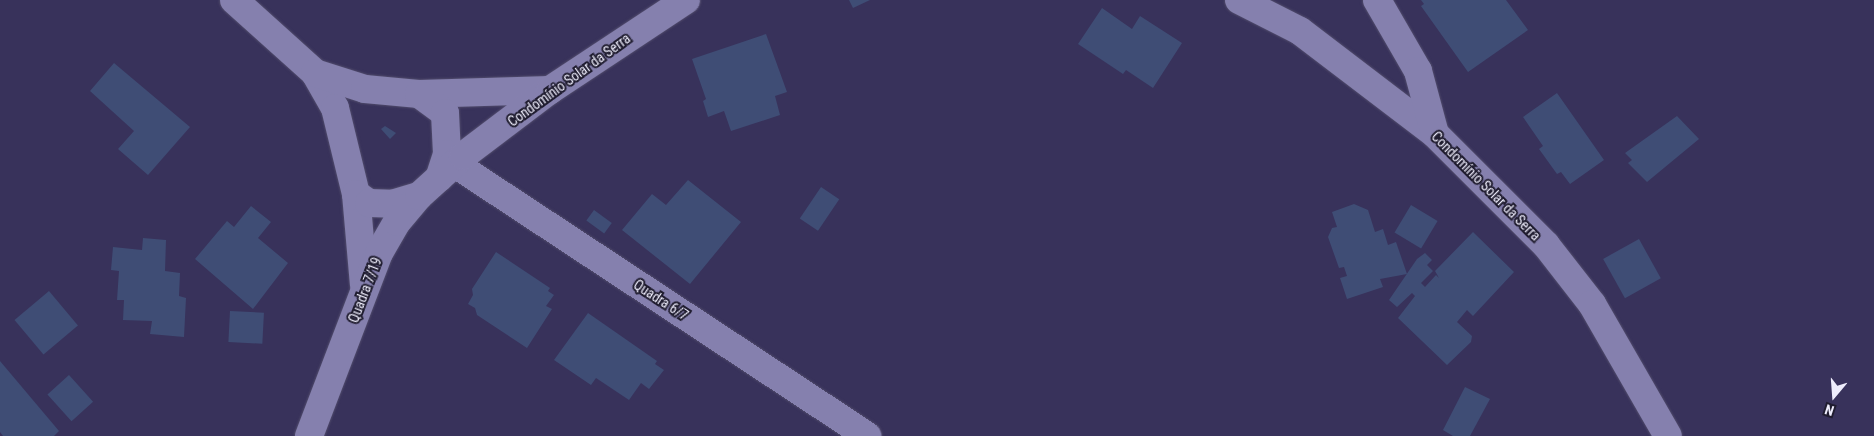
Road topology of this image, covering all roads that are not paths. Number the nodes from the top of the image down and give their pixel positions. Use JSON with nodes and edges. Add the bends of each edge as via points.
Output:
{"nodes":[{"id":1,"x":234,"y":0,"type":"edge"},
{"id":2,"x":686,"y":0,"type":"edge"},
{"id":3,"x":1239,"y":0,"type":"edge"},
{"id":4,"x":1376,"y":0,"type":"edge"},
{"id":5,"x":316,"y":73,"type":"junction"},
{"id":6,"x":550,"y":90,"type":"junction"},
{"id":7,"x":418,"y":94,"type":"junction"},
{"id":8,"x":1435,"y":134,"type":"junction"},
{"id":9,"x":447,"y":171,"type":"junction"},
{"id":10,"x":356,"y":194,"type":"junction"},
{"id":11,"x":419,"y":196,"type":"junction"},
{"id":12,"x":364,"y":292,"type":"junction"},
{"id":13,"x":309,"y":436,"type":"edge"},
{"id":14,"x":867,"y":436,"type":"edge"},
{"id":15,"x":1668,"y":436,"type":"edge"}],
"edges":[{"from":1,"to":5,"type":"street"},
{"from":2,"to":6,"type":"street","name":"Condomínio Solar da Serra"},
{"from":3,"to":8,"type":"street","name":"Condomínio Solar da Serra","via":[[1300,31]]},
{"from":4,"to":8,"type":"street","via":[[1418,71]]},
{"from":5,"to":7,"type":"street","via":[[365,89]]},
{"from":5,"to":10,"type":"street","via":[[334,108]]},
{"from":6,"to":7,"type":"street"},
{"from":6,"to":9,"type":"street","name":"Condomínio Solar da Serra"},
{"from":7,"to":9,"type":"street","via":[[445,113]]},
{"from":8,"to":15,"type":"street","name":"Condomínio Solar da Serra","via":[[1546,245],[1586,296]]},
{"from":9,"to":11,"type":"street","name":"Quadra 7/19"},
{"from":9,"to":14,"type":"street","name":"Quadra 6/7"},
{"from":10,"to":11,"type":"street","via":[[369,203],[392,204]]},
{"from":10,"to":12,"type":"street"},
{"from":11,"to":12,"type":"street","name":"Quadra 7/19","via":[[397,222],[379,253]]},
{"from":12,"to":13,"type":"street","name":"Quadra 7/19"}]}
